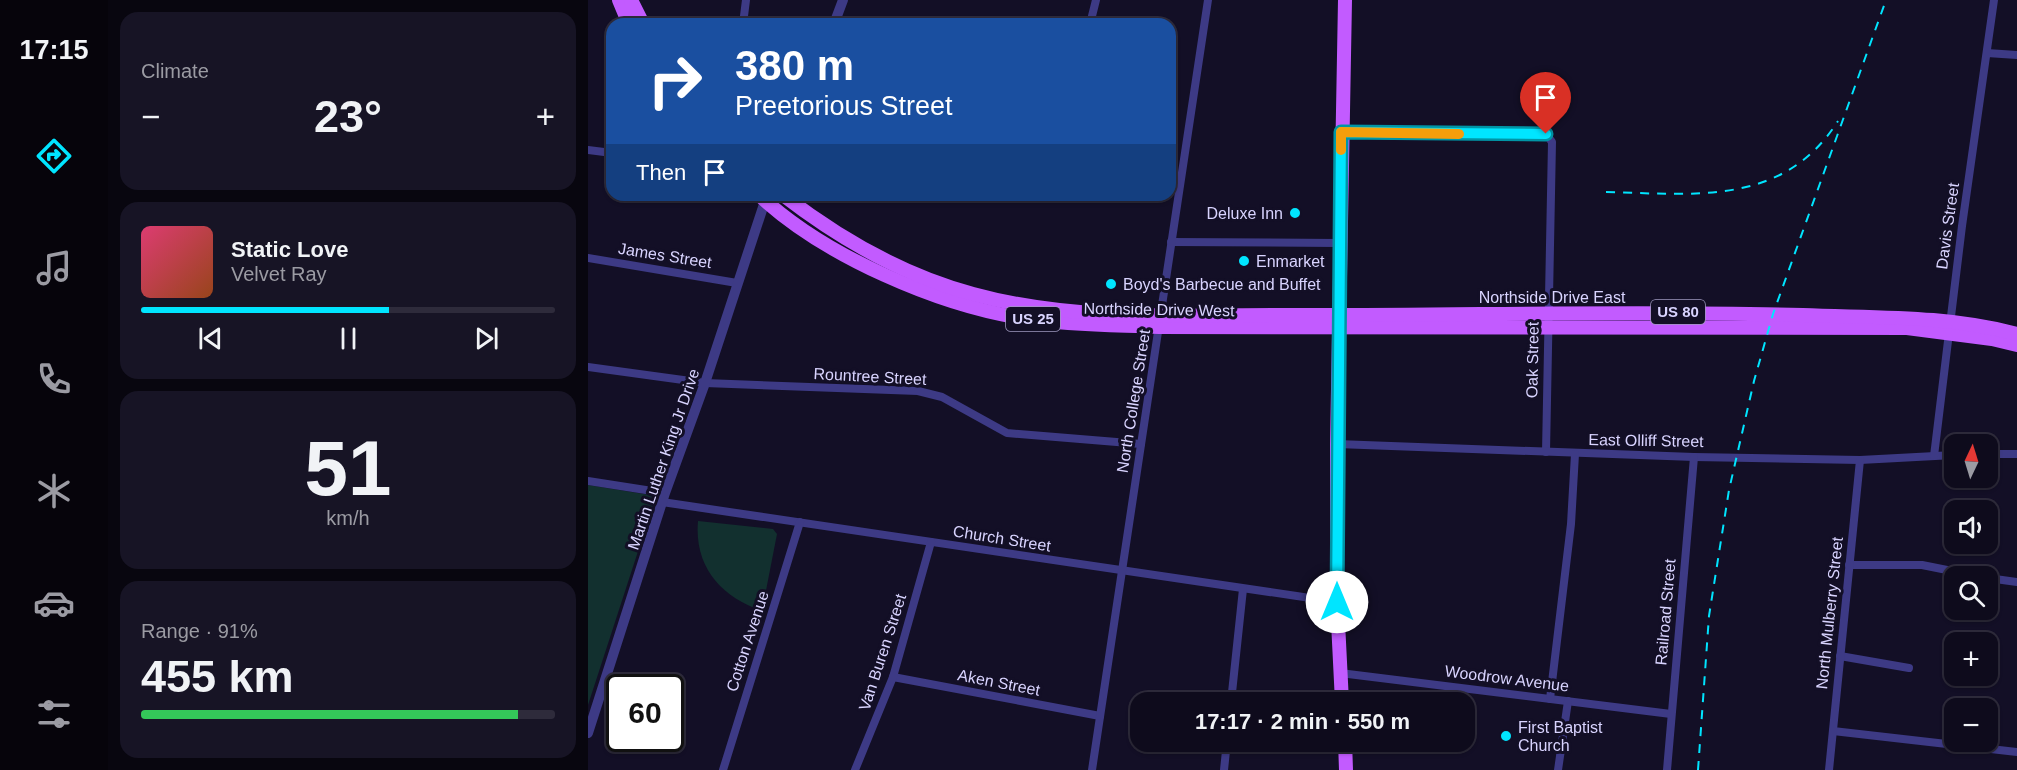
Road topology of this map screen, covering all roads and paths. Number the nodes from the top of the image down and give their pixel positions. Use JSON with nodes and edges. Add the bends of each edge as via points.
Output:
{"nodes":[{"id":1,"x":619,"y":0,"type":"edge"},
{"id":2,"x":631,"y":0,"type":"edge"},
{"id":3,"x":746,"y":0,"type":"edge"},
{"id":4,"x":843,"y":0,"type":"edge"},
{"id":5,"x":1096,"y":0,"type":"edge"},
{"id":6,"x":1208,"y":0,"type":"edge"},
{"id":7,"x":1345,"y":0,"type":"edge"},
{"id":8,"x":1994,"y":0,"type":"edge"},
{"id":9,"x":626,"y":18,"type":"edge"},
{"id":10,"x":640,"y":18,"type":"edge"},
{"id":11,"x":744,"y":18,"type":"edge"},
{"id":12,"x":836,"y":18,"type":"edge"},
{"id":13,"x":1091,"y":18,"type":"edge"},
{"id":14,"x":1987,"y":53,"type":"junction"},
{"id":15,"x":2017,"y":55,"type":"edge"},
{"id":16,"x":1341,"y":132,"type":"junction"},
{"id":17,"x":588,"y":150,"type":"edge"},
{"id":18,"x":606,"y":152,"type":"edge"},
{"id":19,"x":763,"y":201,"type":"edge"},
{"id":20,"x":769,"y":201,"type":"edge"},
{"id":21,"x":791,"y":201,"type":"edge"},
{"id":22,"x":1172,"y":242,"type":"junction"},
{"id":23,"x":1338,"y":243,"type":"junction"},
{"id":24,"x":588,"y":258,"type":"edge"},
{"id":25,"x":737,"y":283,"type":"junction"},
{"id":26,"x":1547,"y":319,"type":"junction"},
{"id":27,"x":1160,"y":321,"type":"junction"},
{"id":28,"x":1338,"y":321,"type":"junction"},
{"id":29,"x":1949,"y":326,"type":"junction"},
{"id":30,"x":2017,"y":334,"type":"edge"},
{"id":31,"x":2017,"y":345,"type":"edge"},
{"id":32,"x":588,"y":367,"type":"edge"},
{"id":33,"x":705,"y":383,"type":"junction"},
{"id":34,"x":1141,"y":444,"type":"junction"},
{"id":35,"x":1336,"y":444,"type":"junction"},
{"id":36,"x":1546,"y":452,"type":"junction"},
{"id":37,"x":1575,"y":454,"type":"junction"},
{"id":38,"x":1998,"y":454,"type":"edge"},
{"id":39,"x":2017,"y":454,"type":"edge"},
{"id":40,"x":1934,"y":456,"type":"junction"},
{"id":41,"x":1944,"y":456,"type":"edge"},
{"id":42,"x":1694,"y":457,"type":"junction"},
{"id":43,"x":1860,"y":459,"type":"junction"},
{"id":44,"x":588,"y":481,"type":"edge"},
{"id":45,"x":663,"y":498,"type":"junction"},
{"id":46,"x":800,"y":522,"type":"junction"},
{"id":47,"x":931,"y":542,"type":"junction"},
{"id":48,"x":1849,"y":565,"type":"junction"},
{"id":49,"x":1944,"y":569,"type":"edge"},
{"id":50,"x":1121,"y":571,"type":"junction"},
{"id":51,"x":1998,"y":579,"type":"edge"},
{"id":52,"x":2017,"y":582,"type":"edge"},
{"id":53,"x":1243,"y":589,"type":"junction"},
{"id":54,"x":1337,"y":602,"type":"junction"},
{"id":55,"x":1840,"y":656,"type":"junction"},
{"id":56,"x":1909,"y":668,"type":"dead end"},
{"id":57,"x":1340,"y":673,"type":"junction"},
{"id":58,"x":893,"y":677,"type":"junction"},
{"id":59,"x":1232,"y":692,"type":"edge"},
{"id":60,"x":1341,"y":692,"type":"edge"},
{"id":61,"x":1551,"y":699,"type":"junction"},
{"id":62,"x":1568,"y":701,"type":"junction"},
{"id":63,"x":1671,"y":714,"type":"junction"},
{"id":64,"x":1100,"y":716,"type":"junction"},
{"id":65,"x":1833,"y":731,"type":"junction"},
{"id":66,"x":588,"y":733,"type":"edge"},
{"id":67,"x":1226,"y":752,"type":"edge"},
{"id":68,"x":1345,"y":752,"type":"edge"},
{"id":69,"x":2017,"y":752,"type":"edge"},
{"id":70,"x":723,"y":770,"type":"edge"},
{"id":71,"x":855,"y":770,"type":"edge"},
{"id":72,"x":1092,"y":770,"type":"edge"},
{"id":73,"x":1224,"y":770,"type":"edge"},
{"id":74,"x":1346,"y":770,"type":"edge"},
{"id":75,"x":1558,"y":770,"type":"edge"},
{"id":76,"x":1667,"y":770,"type":"edge"},
{"id":77,"x":1829,"y":770,"type":"edge"}],
"edges":[{"from":1,"to":9,"type":"main road"},
{"from":2,"to":10,"type":"main road"},
{"from":3,"to":11,"type":"street"},
{"from":4,"to":12,"type":"street"},
{"from":5,"to":13,"type":"street"},
{"from":6,"to":22,"type":"street","name":"North College Street"},
{"from":7,"to":16,"type":"main road"},
{"from":8,"to":14,"type":"street","name":"Davis Street"},
{"from":14,"to":15,"type":"street"},
{"from":14,"to":29,"type":"street","name":"Davis Street"},
{"from":16,"to":23,"type":"main road"},
{"from":16,"to":26,"type":"street","name":"Oak Street","via":[[1546,134],[1552,142],[1553,161]]},
{"from":17,"to":18,"type":"street"},
{"from":19,"to":25,"type":"street","name":"Martin Luther King Jr Drive"},
{"from":20,"to":27,"type":"main road","name":"Northside Drive West","number":"US 25","via":[[805,229],[866,265],[960,303],[1025,318],[1078,324]]},
{"from":21,"to":27,"type":"main road","name":"Northside Drive West","number":"US 25","via":[[862,249],[906,271],[971,294],[1037,308]]},
{"from":22,"to":23,"type":"street"},
{"from":22,"to":27,"type":"street","name":"North College Street"},
{"from":23,"to":28,"type":"main road"},
{"from":24,"to":25,"type":"street","name":"James Street"},
{"from":25,"to":33,"type":"street","name":"Martin Luther King Jr Drive"},
{"from":26,"to":28,"type":"main road","name":"Northside Drive East","number":"US 80"},
{"from":26,"to":29,"type":"main road","name":"Northside Drive East","number":"US 80"},
{"from":26,"to":36,"type":"street","name":"Oak Street"},
{"from":27,"to":28,"type":"main road","name":"Northside Drive West","number":"US 25"},
{"from":27,"to":34,"type":"street","name":"North College Street"},
{"from":28,"to":35,"type":"main road"},
{"from":29,"to":30,"type":"main road","name":"Northside Drive East","number":"US 80"},
{"from":29,"to":31,"type":"main road","name":"Northside Drive East","number":"US 80"},
{"from":29,"to":40,"type":"street","name":"Davis Street"},
{"from":32,"to":33,"type":"street","name":"Rountree Street"},
{"from":33,"to":34,"type":"street","name":"Rountree Street","via":[[918,391],[942,397],[1007,433]]},
{"from":33,"to":45,"type":"street","name":"Martin Luther King Jr Drive"},
{"from":34,"to":50,"type":"street","name":"North College Street"},
{"from":35,"to":36,"type":"street","name":"East Olliff Street"},
{"from":35,"to":54,"type":"main road"},
{"from":36,"to":37,"type":"street","name":"East Olliff Street"},
{"from":37,"to":42,"type":"street","name":"East Olliff Street"},
{"from":37,"to":61,"type":"street"},
{"from":38,"to":39,"type":"street"},
{"from":40,"to":41,"type":"street","name":"East Olliff Street"},
{"from":40,"to":43,"type":"street","name":"East Olliff Street"},
{"from":42,"to":43,"type":"street","name":"East Olliff Street"},
{"from":42,"to":63,"type":"street","name":"Railroad Street"},
{"from":43,"to":48,"type":"street","name":"North Mulberry Street"},
{"from":44,"to":45,"type":"street","name":"Church Street"},
{"from":45,"to":46,"type":"street","name":"Church Street"},
{"from":45,"to":66,"type":"street","name":"Martin Luther King Jr Drive"},
{"from":46,"to":47,"type":"street","name":"Church Street"},
{"from":46,"to":70,"type":"street","name":"Cotton Avenue"},
{"from":47,"to":50,"type":"street","name":"Church Street"},
{"from":47,"to":58,"type":"street","name":"Van Buren Street"},
{"from":48,"to":49,"type":"street","via":[[1922,565]]},
{"from":48,"to":55,"type":"street","name":"North Mulberry Street"},
{"from":50,"to":53,"type":"street","name":"Church Street"},
{"from":50,"to":64,"type":"street","name":"North College Street"},
{"from":51,"to":52,"type":"street"},
{"from":53,"to":54,"type":"street","name":"Church Street"},
{"from":53,"to":59,"type":"street"},
{"from":54,"to":57,"type":"main road"},
{"from":55,"to":56,"type":"street"},
{"from":55,"to":65,"type":"street","name":"North Mulberry Street"},
{"from":57,"to":60,"type":"main road"},
{"from":57,"to":61,"type":"street","name":"Woodrow Avenue"},
{"from":58,"to":64,"type":"street","name":"Aken Street"},
{"from":58,"to":71,"type":"street","name":"Van Buren Street"},
{"from":61,"to":62,"type":"street","name":"Woodrow Avenue"},
{"from":62,"to":63,"type":"street","name":"Woodrow Avenue"},
{"from":62,"to":75,"type":"street"},
{"from":63,"to":76,"type":"street","name":"Railroad Street"},
{"from":64,"to":72,"type":"street","name":"North College Street"},
{"from":65,"to":69,"type":"street"},
{"from":65,"to":77,"type":"street","name":"North Mulberry Street"},
{"from":67,"to":73,"type":"street"},
{"from":68,"to":74,"type":"main road"}]}
